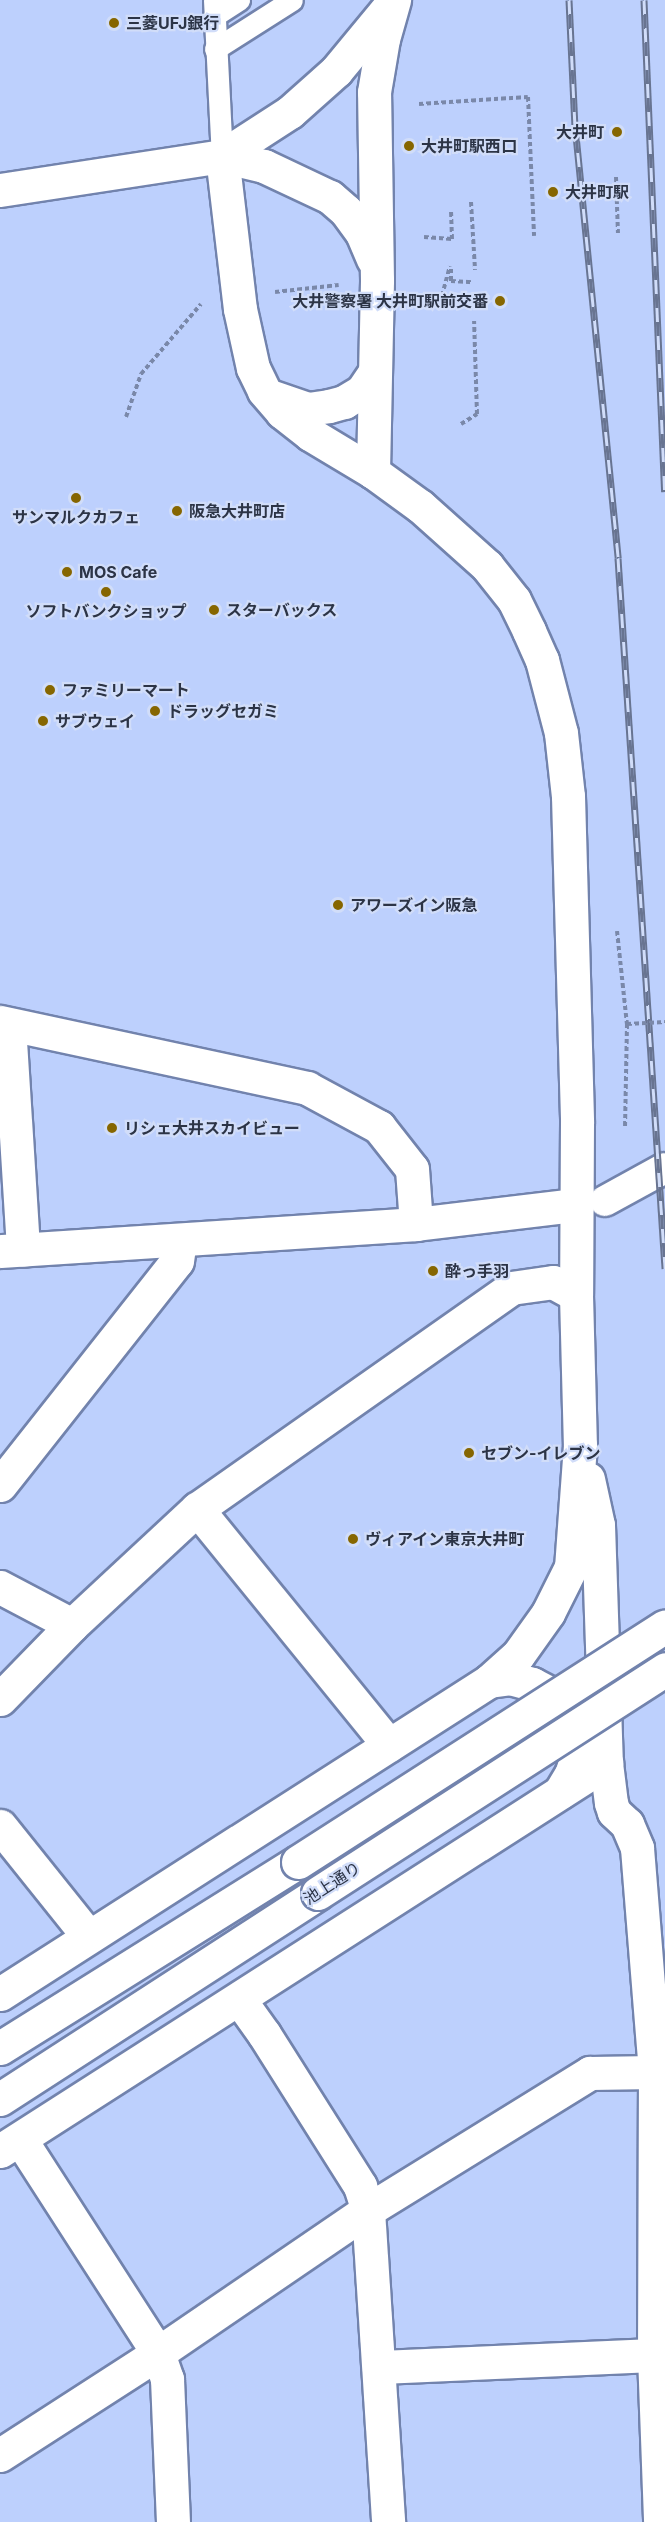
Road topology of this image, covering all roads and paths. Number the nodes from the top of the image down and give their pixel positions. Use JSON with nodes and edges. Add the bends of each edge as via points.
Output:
{"nodes":[{"id":1,"x":239,"y":0,"type":"edge"},
{"id":2,"x":292,"y":0,"type":"edge"},
{"id":3,"x":385,"y":0,"type":"edge"},
{"id":4,"x":214,"y":8,"type":"edge"},
{"id":5,"x":215,"y":49,"type":"junction"},
{"id":6,"x":419,"y":104,"type":"dead end"},
{"id":7,"x":222,"y":156,"type":"junction"},
{"id":8,"x":616,"y":177,"type":"dead end"},
{"id":9,"x":0,"y":190,"type":"edge"},
{"id":10,"x":471,"y":201,"type":"dead end"},
{"id":11,"x":451,"y":211,"type":"dead end"},
{"id":12,"x":618,"y":233,"type":"dead end"},
{"id":13,"x":534,"y":236,"type":"dead end"},
{"id":14,"x":424,"y":237,"type":"dead end"},
{"id":15,"x":376,"y":266,"type":"junction"},
{"id":16,"x":474,"y":270,"type":"dead end"},
{"id":17,"x":473,"y":282,"type":"dead end"},
{"id":18,"x":345,"y":284,"type":"dead end"},
{"id":19,"x":270,"y":293,"type":"dead end"},
{"id":20,"x":204,"y":301,"type":"dead end"},
{"id":21,"x":440,"y":303,"type":"dead end"},
{"id":22,"x":474,"y":321,"type":"dead end"},
{"id":23,"x":375,"y":372,"type":"junction"},
{"id":24,"x":264,"y":391,"type":"junction"},
{"id":25,"x":126,"y":417,"type":"dead end"},
{"id":26,"x":461,"y":424,"type":"dead end"},
{"id":27,"x":373,"y":472,"type":"junction"},
{"id":28,"x":617,"y":932,"type":"dead end"},
{"id":29,"x":665,"y":1022,"type":"edge"},
{"id":30,"x":4,"y":1023,"type":"edge"},
{"id":31,"x":627,"y":1024,"type":"junction"},
{"id":32,"x":625,"y":1126,"type":"dead end"},
{"id":33,"x":665,"y":1168,"type":"edge"},
{"id":34,"x":590,"y":1203,"type":"junction"},
{"id":35,"x":416,"y":1224,"type":"junction"},
{"id":36,"x":180,"y":1240,"type":"junction"},
{"id":37,"x":11,"y":1251,"type":"edge"},
{"id":38,"x":576,"y":1295,"type":"junction"},
{"id":39,"x":580,"y":1445,"type":"junction"},
{"id":40,"x":0,"y":1485,"type":"edge"},
{"id":41,"x":197,"y":1509,"type":"junction"},
{"id":42,"x":0,"y":1587,"type":"edge"},
{"id":43,"x":72,"y":1624,"type":"junction"},
{"id":44,"x":665,"y":1626,"type":"edge"},
{"id":45,"x":665,"y":1669,"type":"edge"},
{"id":46,"x":489,"y":1681,"type":"junction"},
{"id":47,"x":0,"y":1699,"type":"edge"},
{"id":48,"x":389,"y":1745,"type":"junction"},
{"id":49,"x":606,"y":1762,"type":"junction"},
{"id":50,"x":560,"y":1792,"type":"junction"},
{"id":51,"x":0,"y":1826,"type":"edge"},
{"id":52,"x":88,"y":1936,"type":"junction"},
{"id":53,"x":0,"y":1994,"type":"edge"},
{"id":54,"x":239,"y":1999,"type":"junction"},
{"id":55,"x":0,"y":2048,"type":"edge"},
{"id":56,"x":655,"y":2072,"type":"junction"},
{"id":57,"x":0,"y":2098,"type":"edge"},
{"id":58,"x":10,"y":2145,"type":"edge"},
{"id":59,"x":368,"y":2210,"type":"junction"},
{"id":60,"x":158,"y":2353,"type":"junction"},
{"id":61,"x":654,"y":2355,"type":"junction"},
{"id":62,"x":380,"y":2367,"type":"junction"},
{"id":63,"x":0,"y":2455,"type":"edge"},
{"id":64,"x":173,"y":2522,"type":"edge"},
{"id":65,"x":388,"y":2522,"type":"edge"},
{"id":66,"x":660,"y":2522,"type":"edge"}],
"edges":[{"from":1,"to":4,"type":"lane"},
{"from":2,"to":5,"type":"lane"},
{"from":3,"to":7,"type":"street","via":[[336,71],[290,112]]},
{"from":3,"to":15,"type":"street","via":[[374,92]]},
{"from":4,"to":5,"type":"lane"},
{"from":5,"to":7,"type":"lane"},
{"from":6,"to":13,"type":"path","via":[[528,97]]},
{"from":7,"to":9,"type":"street"},
{"from":7,"to":15,"type":"street","via":[[264,166],[330,197],[362,233]]},
{"from":7,"to":24,"type":"street","via":[[241,318],[253,368]]},
{"from":8,"to":12,"type":"path"},
{"from":10,"to":16,"type":"path"},
{"from":11,"to":14,"type":"path","via":[[452,239]]},
{"from":15,"to":23,"type":"street"},
{"from":17,"to":21,"type":"path","via":[[451,281],[450,266]]},
{"from":18,"to":19,"type":"path"},
{"from":20,"to":25,"type":"path","via":[[141,374]]},
{"from":22,"to":26,"type":"path","via":[[477,414]]},
{"from":23,"to":24,"type":"street","via":[[362,391],[329,406],[294,406]]},
{"from":23,"to":27,"type":"street"},
{"from":24,"to":27,"type":"street","via":[[282,412],[310,434]]},
{"from":27,"to":34,"type":"street","via":[[436,519],[487,566],[514,600],[542,660],[561,733],[568,796],[577,1123]]},
{"from":28,"to":31,"type":"path"},
{"from":29,"to":31,"type":"path","bridge":true},
{"from":30,"to":35,"type":"street","via":[[307,1088],[380,1127],[412,1169]]},
{"from":30,"to":37,"type":"street"},
{"from":31,"to":32,"type":"path"},
{"from":33,"to":34,"type":"street"},
{"from":34,"to":35,"type":"street"},
{"from":34,"to":38,"type":"street"},
{"from":35,"to":36,"type":"street"},
{"from":36,"to":37,"type":"street"},
{"from":36,"to":40,"type":"street","via":[[177,1261]]},
{"from":38,"to":39,"type":"street"},
{"from":38,"to":41,"type":"street","via":[[553,1282],[511,1288]]},
{"from":39,"to":46,"type":"street","via":[[571,1567],[548,1613],[518,1655]]},
{"from":39,"to":49,"type":"street","via":[[598,1525]]},
{"from":41,"to":43,"type":"street"},
{"from":41,"to":48,"type":"street"},
{"from":42,"to":43,"type":"street"},
{"from":43,"to":47,"type":"street"},
{"from":44,"to":55,"type":"street","bridge":true},
{"from":45,"to":57,"type":"street","name":"池上通り","bridge":true},
{"from":46,"to":48,"type":"street"},
{"from":46,"to":50,"type":"street","via":[[510,1678],[532,1684],[550,1693],[567,1713],[577,1756],[572,1774]]},
{"from":48,"to":52,"type":"street"},
{"from":49,"to":50,"type":"street"},
{"from":49,"to":56,"type":"street","via":[[614,1812],[627,1824],[637,1848]]},
{"from":50,"to":54,"type":"street"},
{"from":51,"to":52,"type":"street"},
{"from":52,"to":53,"type":"street"},
{"from":54,"to":58,"type":"street"},
{"from":54,"to":59,"type":"street","via":[[360,2186]]},
{"from":56,"to":59,"type":"street","via":[[590,2073]]},
{"from":56,"to":61,"type":"street"},
{"from":58,"to":60,"type":"street"},
{"from":59,"to":60,"type":"street"},
{"from":59,"to":62,"type":"street"},
{"from":60,"to":63,"type":"street"},
{"from":60,"to":64,"type":"street","via":[[167,2379]]},
{"from":61,"to":62,"type":"street"},
{"from":61,"to":66,"type":"street"},
{"from":62,"to":65,"type":"street"}]}
